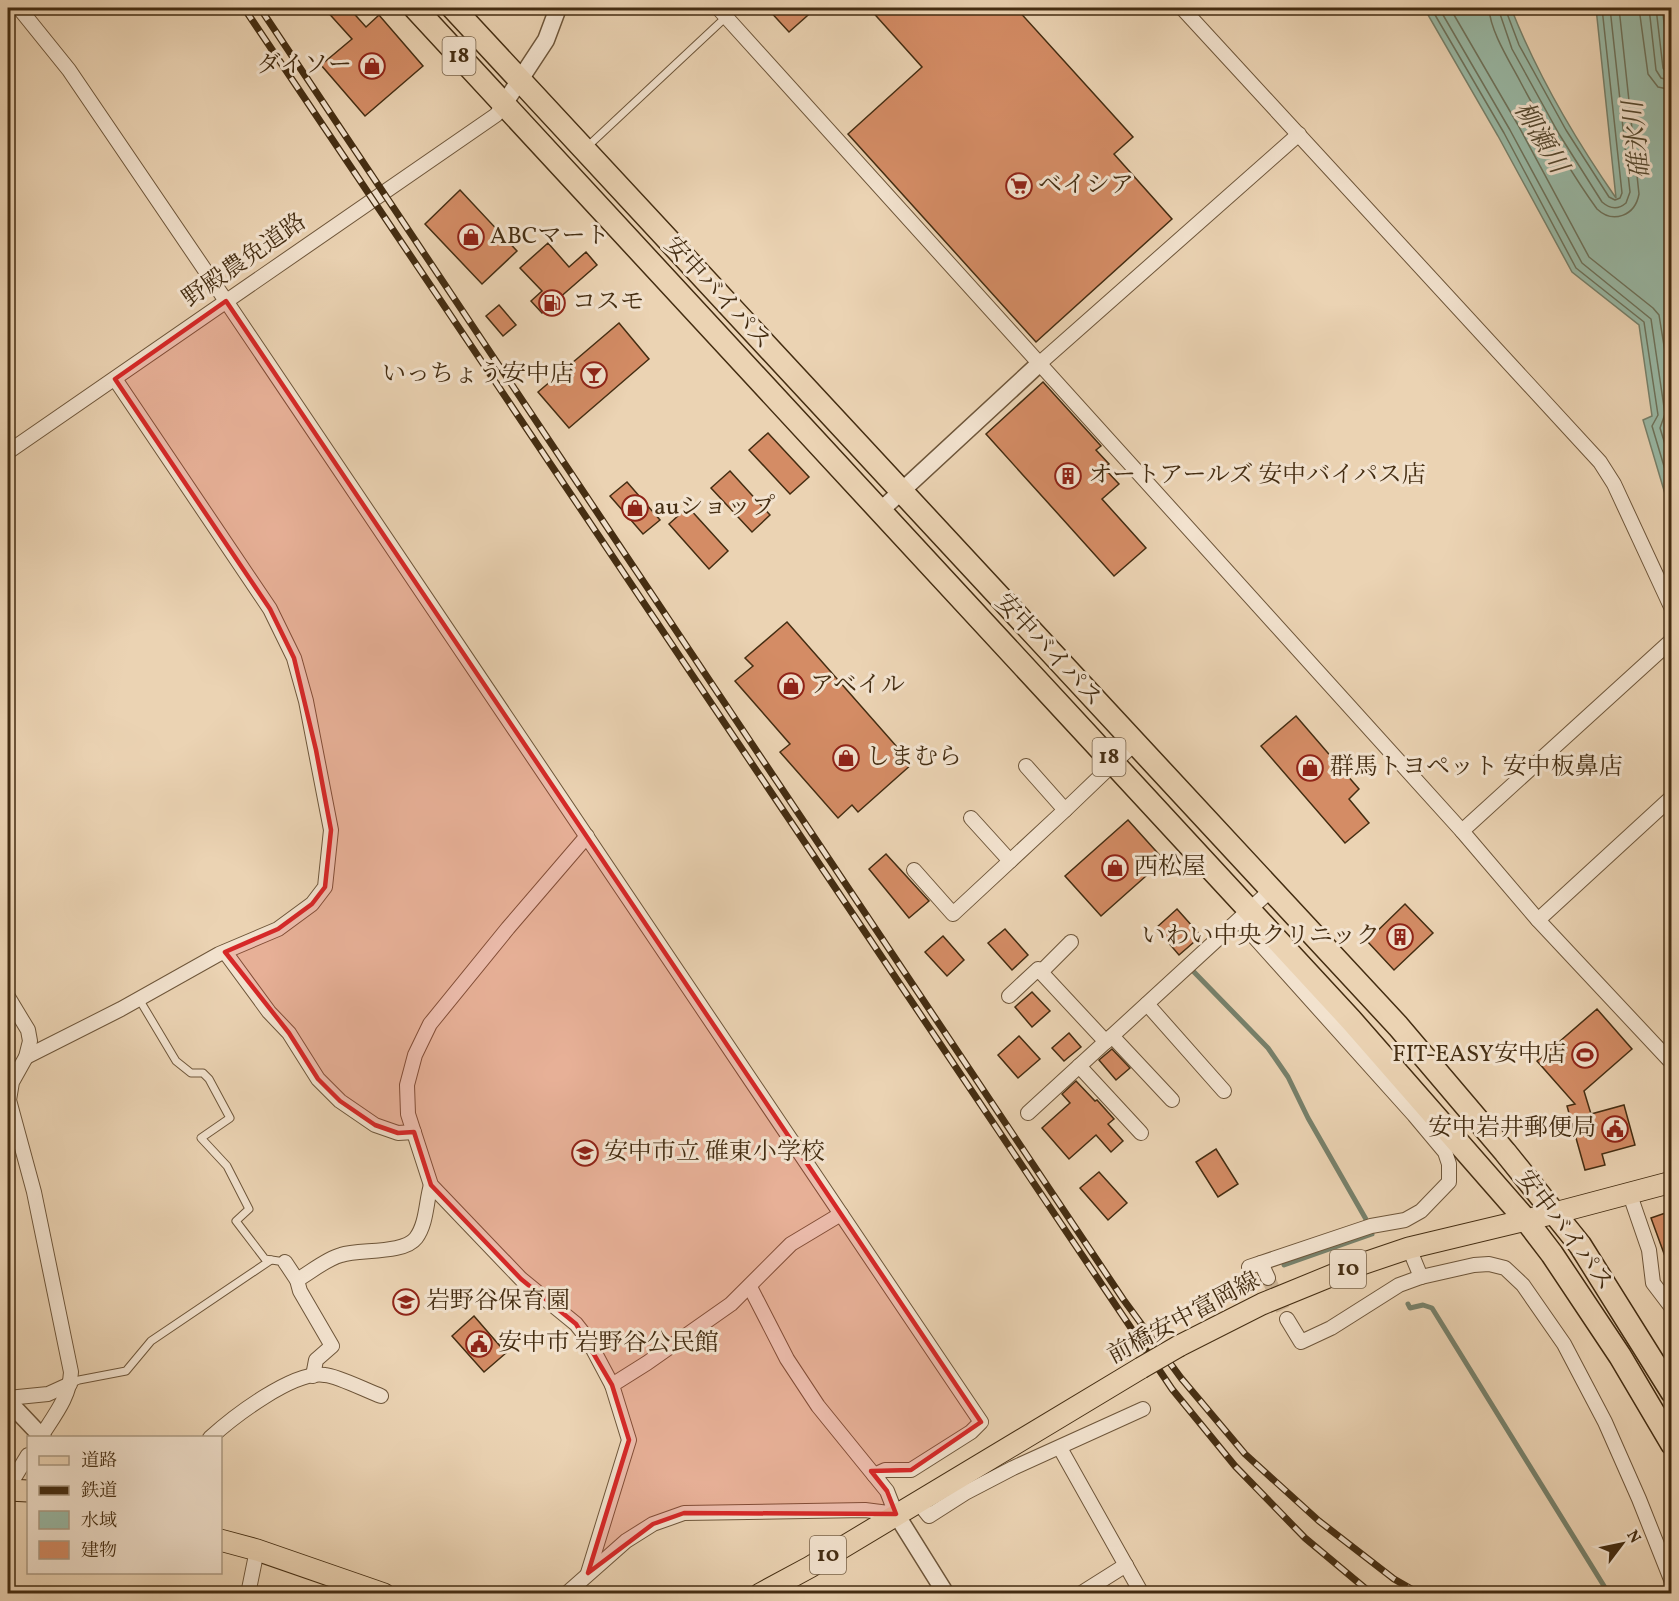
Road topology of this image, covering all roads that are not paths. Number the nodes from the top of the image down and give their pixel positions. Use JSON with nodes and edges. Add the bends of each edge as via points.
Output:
{"nodes":[{"id":1,"x":19,"y":8,"type":"edge"},
{"id":2,"x":415,"y":8,"type":"edge"},
{"id":3,"x":453,"y":8,"type":"edge"},
{"id":4,"x":558,"y":8,"type":"edge"},
{"id":5,"x":1182,"y":8,"type":"edge"},
{"id":6,"x":722,"y":12,"type":"edge"},
{"id":7,"x":520,"y":80,"type":"junction"},
{"id":8,"x":504,"y":105,"type":"junction"},
{"id":9,"x":1299,"y":134,"type":"junction"},
{"id":10,"x":584,"y":150,"type":"junction"},
{"id":11,"x":226,"y":301,"type":"junction"},
{"id":12,"x":1040,"y":363,"type":"junction"},
{"id":13,"x":115,"y":379,"type":"junction"},
{"id":14,"x":8,"y":452,"type":"edge"},
{"id":15,"x":901,"y":491,"type":"junction"},
{"id":16,"x":881,"y":510,"type":"junction"},
{"id":17,"x":1671,"y":609,"type":"edge"},
{"id":18,"x":1671,"y":640,"type":"edge"},
{"id":19,"x":1135,"y":743,"type":"junction"},
{"id":20,"x":1114,"y":763,"type":"junction"},
{"id":21,"x":1026,"y":766,"type":"dead end"},
{"id":22,"x":1671,"y":797,"type":"edge"},
{"id":23,"x":1065,"y":810,"type":"junction"},
{"id":24,"x":971,"y":818,"type":"dead end"},
{"id":25,"x":1462,"y":831,"type":"junction"},
{"id":26,"x":587,"y":836,"type":"junction"},
{"id":27,"x":1010,"y":861,"type":"junction"},
{"id":28,"x":914,"y":870,"type":"dead end"},
{"id":29,"x":1271,"y":890,"type":"junction"},
{"id":30,"x":1244,"y":915,"type":"junction"},
{"id":31,"x":1538,"y":920,"type":"junction"},
{"id":32,"x":1071,"y":942,"type":"dead end"},
{"id":33,"x":225,"y":952,"type":"junction"},
{"id":34,"x":1041,"y":972,"type":"junction"},
{"id":35,"x":1009,"y":996,"type":"dead end"},
{"id":36,"x":8,"y":997,"type":"edge"},
{"id":37,"x":139,"y":999,"type":"junction"},
{"id":38,"x":1146,"y":1004,"type":"junction"},
{"id":39,"x":1109,"y":1039,"type":"junction"},
{"id":40,"x":26,"y":1057,"type":"junction"},
{"id":41,"x":1671,"y":1063,"type":"edge"},
{"id":42,"x":1079,"y":1066,"type":"junction"},
{"id":43,"x":1224,"y":1091,"type":"dead end"},
{"id":44,"x":1172,"y":1100,"type":"dead end"},
{"id":45,"x":1028,"y":1113,"type":"dead end"},
{"id":46,"x":1437,"y":1130,"type":"junction"},
{"id":47,"x":414,"y":1132,"type":"junction"},
{"id":48,"x":1141,"y":1133,"type":"dead end"},
{"id":49,"x":1671,"y":1182,"type":"edge"},
{"id":50,"x":431,"y":1185,"type":"junction"},
{"id":51,"x":1629,"y":1192,"type":"junction"},
{"id":52,"x":1555,"y":1213,"type":"junction"},
{"id":53,"x":841,"y":1214,"type":"junction"},
{"id":54,"x":1526,"y":1220,"type":"junction"},
{"id":55,"x":1409,"y":1248,"type":"junction"},
{"id":56,"x":278,"y":1261,"type":"junction"},
{"id":57,"x":1421,"y":1277,"type":"junction"},
{"id":58,"x":1268,"y":1278,"type":"tunnel mouth"},
{"id":59,"x":297,"y":1280,"type":"junction"},
{"id":60,"x":750,"y":1287,"type":"junction"},
{"id":61,"x":1671,"y":1308,"type":"edge"},
{"id":62,"x":1287,"y":1318,"type":"tunnel mouth"},
{"id":63,"x":313,"y":1376,"type":"junction"},
{"id":64,"x":70,"y":1384,"type":"junction"},
{"id":65,"x":612,"y":1385,"type":"junction"},
{"id":66,"x":1671,"y":1392,"type":"edge"},
{"id":67,"x":381,"y":1396,"type":"dead end"},
{"id":68,"x":8,"y":1399,"type":"edge"},
{"id":69,"x":1143,"y":1409,"type":"dead end"},
{"id":70,"x":40,"y":1436,"type":"edge"},
{"id":71,"x":42,"y":1436,"type":"edge"},
{"id":72,"x":211,"y":1436,"type":"edge"},
{"id":73,"x":1671,"y":1444,"type":"edge"},
{"id":74,"x":1060,"y":1448,"type":"junction"},
{"id":75,"x":27,"y":1457,"type":"edge"},
{"id":76,"x":874,"y":1475,"type":"junction"},
{"id":77,"x":8,"y":1489,"type":"edge"},
{"id":78,"x":27,"y":1491,"type":"edge"},
{"id":79,"x":918,"y":1502,"type":"junction"},
{"id":80,"x":896,"y":1514,"type":"junction"},
{"id":81,"x":222,"y":1541,"type":"edge"},
{"id":82,"x":257,"y":1550,"type":"junction"},
{"id":83,"x":1126,"y":1565,"type":"junction"},
{"id":84,"x":588,"y":1573,"type":"junction"},
{"id":85,"x":1671,"y":1582,"type":"edge"},
{"id":86,"x":248,"y":1593,"type":"edge"},
{"id":87,"x":384,"y":1593,"type":"edge"},
{"id":88,"x":566,"y":1593,"type":"edge"},
{"id":89,"x":759,"y":1593,"type":"edge"},
{"id":90,"x":946,"y":1593,"type":"edge"},
{"id":91,"x":1080,"y":1593,"type":"edge"},
{"id":92,"x":1142,"y":1593,"type":"edge"}],
"edges":[{"from":1,"to":11,"type":"street","via":[[69,70]]},
{"from":2,"to":8,"type":"highway","name":"安中バイパス","number":"18"},
{"from":3,"to":7,"type":"highway","name":"安中バイパス","number":"18"},
{"from":4,"to":7,"type":"street","via":[[546,40]]},
{"from":5,"to":9,"type":"street"},
{"from":6,"to":10,"type":"lane"},
{"from":6,"to":12,"type":"street"},
{"from":7,"to":8,"type":"street"},
{"from":7,"to":10,"type":"highway","name":"安中バイパス","number":"18"},
{"from":8,"to":11,"type":"street","name":"野殿農免道路","via":[[496,115]]},
{"from":8,"to":16,"type":"highway","name":"安中バイパス","number":"18"},
{"from":9,"to":12,"type":"street"},
{"from":9,"to":17,"type":"street","via":[[1599,462],[1614,484]]},
{"from":10,"to":15,"type":"highway","name":"安中バイパス","number":"18"},
{"from":11,"to":13,"type":"street","name":"野殿農免道路"},
{"from":11,"to":26,"type":"street"},
{"from":12,"to":15,"type":"street"},
{"from":12,"to":25,"type":"street"},
{"from":13,"to":14,"type":"street","name":"野殿農免道路"},
{"from":13,"to":33,"type":"street","via":[[270,609],[294,658],[332,830],[325,887],[312,904],[278,929]]},
{"from":15,"to":16,"type":"street"},
{"from":15,"to":19,"type":"highway","name":"安中バイパス","number":"18"},
{"from":16,"to":20,"type":"highway","name":"安中バイパス","number":"18"},
{"from":18,"to":25,"type":"street"},
{"from":19,"to":20,"type":"street"},
{"from":19,"to":29,"type":"highway","name":"安中バイパス","number":"18"},
{"from":20,"to":23,"type":"street"},
{"from":20,"to":30,"type":"highway","name":"安中バイパス","number":"18"},
{"from":21,"to":23,"type":"street"},
{"from":22,"to":31,"type":"street"},
{"from":23,"to":27,"type":"street"},
{"from":24,"to":27,"type":"street"},
{"from":25,"to":31,"type":"street"},
{"from":26,"to":47,"type":"street","via":[[430,1024],[415,1055],[407,1085],[408,1114]]},
{"from":26,"to":53,"type":"street"},
{"from":27,"to":28,"type":"street","via":[[952,914]]},
{"from":29,"to":30,"type":"street"},
{"from":29,"to":52,"type":"highway","name":"安中バイパス","number":"18","via":[[1398,1026]]},
{"from":30,"to":38,"type":"street"},
{"from":30,"to":46,"type":"highway","name":"安中バイパス","number":"18","via":[[1351,1020]]},
{"from":31,"to":41,"type":"street"},
{"from":32,"to":34,"type":"street"},
{"from":33,"to":37,"type":"street"},
{"from":33,"to":47,"type":"street","via":[[289,1033],[318,1079],[340,1101],[375,1125],[398,1133]]},
{"from":34,"to":35,"type":"street","via":[[1038,969]]},
{"from":34,"to":39,"type":"street"},
{"from":36,"to":40,"type":"street","via":[[28,1030]]},
{"from":37,"to":40,"type":"street"},
{"from":37,"to":56,"type":"lane","via":[[176,1061],[191,1073],[203,1072],[230,1118],[201,1138],[226,1166],[249,1209],[236,1221],[265,1259]]},
{"from":38,"to":39,"type":"street"},
{"from":38,"to":43,"type":"street"},
{"from":39,"to":42,"type":"street"},
{"from":39,"to":44,"type":"street"},
{"from":40,"to":64,"type":"street","via":[[12,1082],[9,1100],[34,1192],[71,1372]]},
{"from":42,"to":45,"type":"street"},
{"from":42,"to":48,"type":"street"},
{"from":46,"to":54,"type":"highway","name":"安中バイパス","number":"18"},
{"from":46,"to":58,"type":"street","via":[[1449,1164],[1449,1182],[1421,1211],[1405,1220],[1371,1226],[1255,1265]]},
{"from":47,"to":50,"type":"street"},
{"from":49,"to":51,"type":"main road","name":"前橋安中富岡線","number":"10"},
{"from":50,"to":59,"type":"street","via":[[422,1228],[415,1240],[395,1248],[340,1255]]},
{"from":50,"to":65,"type":"street","via":[[521,1279],[576,1324]]},
{"from":51,"to":52,"type":"main road","name":"前橋安中富岡線","number":"10"},
{"from":51,"to":61,"type":"street","via":[[1649,1250],[1653,1283]]},
{"from":52,"to":54,"type":"main road","name":"前橋安中富岡線","number":"10"},
{"from":52,"to":66,"type":"highway","name":"安中バイパス","number":"18","via":[[1580,1245]]},
{"from":53,"to":60,"type":"street","via":[[791,1244]]},
{"from":53,"to":76,"type":"street","via":[[981,1422],[911,1470],[885,1470]]},
{"from":54,"to":55,"type":"main road","name":"前橋安中富岡線","number":"10"},
{"from":54,"to":73,"type":"highway","name":"安中バイパス","number":"18","via":[[1620,1356]]},
{"from":55,"to":57,"type":"street"},
{"from":55,"to":79,"type":"main road","name":"前橋安中富岡線","number":"10","bridge":true,"via":[[1262,1304],[1179,1346]]},
{"from":56,"to":59,"type":"street"},
{"from":56,"to":64,"type":"lane","via":[[151,1341],[126,1371]]},
{"from":57,"to":62,"type":"street","via":[[1301,1342]]},
{"from":57,"to":85,"type":"street","via":[[1489,1264],[1504,1268],[1523,1285],[1564,1344],[1605,1422]]},
{"from":59,"to":63,"type":"street","via":[[332,1346],[316,1360]]},
{"from":60,"to":65,"type":"street","via":[[647,1364]]},
{"from":60,"to":76,"type":"street","via":[[787,1359],[818,1406]]},
{"from":63,"to":67,"type":"street","via":[[325,1374]]},
{"from":63,"to":72,"type":"street","via":[[299,1378],[249,1406]]},
{"from":64,"to":68,"type":"street","via":[[48,1394]]},
{"from":64,"to":71,"type":"street"},
{"from":65,"to":84,"type":"street","via":[[629,1440]]},
{"from":68,"to":70,"type":"street"},
{"from":69,"to":74,"type":"street"},
{"from":74,"to":79,"type":"street","via":[[1013,1468],[929,1516]]},
{"from":74,"to":83,"type":"street"},
{"from":75,"to":77,"type":"street"},
{"from":76,"to":80,"type":"street","via":[[887,1491]]},
{"from":77,"to":78,"type":"main road"},
{"from":79,"to":80,"type":"main road","name":"前橋安中富岡線","number":"10"},
{"from":80,"to":84,"type":"street","via":[[865,1510],[684,1513],[653,1524]]},
{"from":80,"to":89,"type":"main road","name":"前橋安中富岡線","number":"10"},
{"from":80,"to":90,"type":"street"},
{"from":81,"to":82,"type":"main road"},
{"from":82,"to":86,"type":"street"},
{"from":82,"to":87,"type":"main road"},
{"from":83,"to":91,"type":"street"},
{"from":83,"to":92,"type":"street"},
{"from":84,"to":88,"type":"street"}]}
